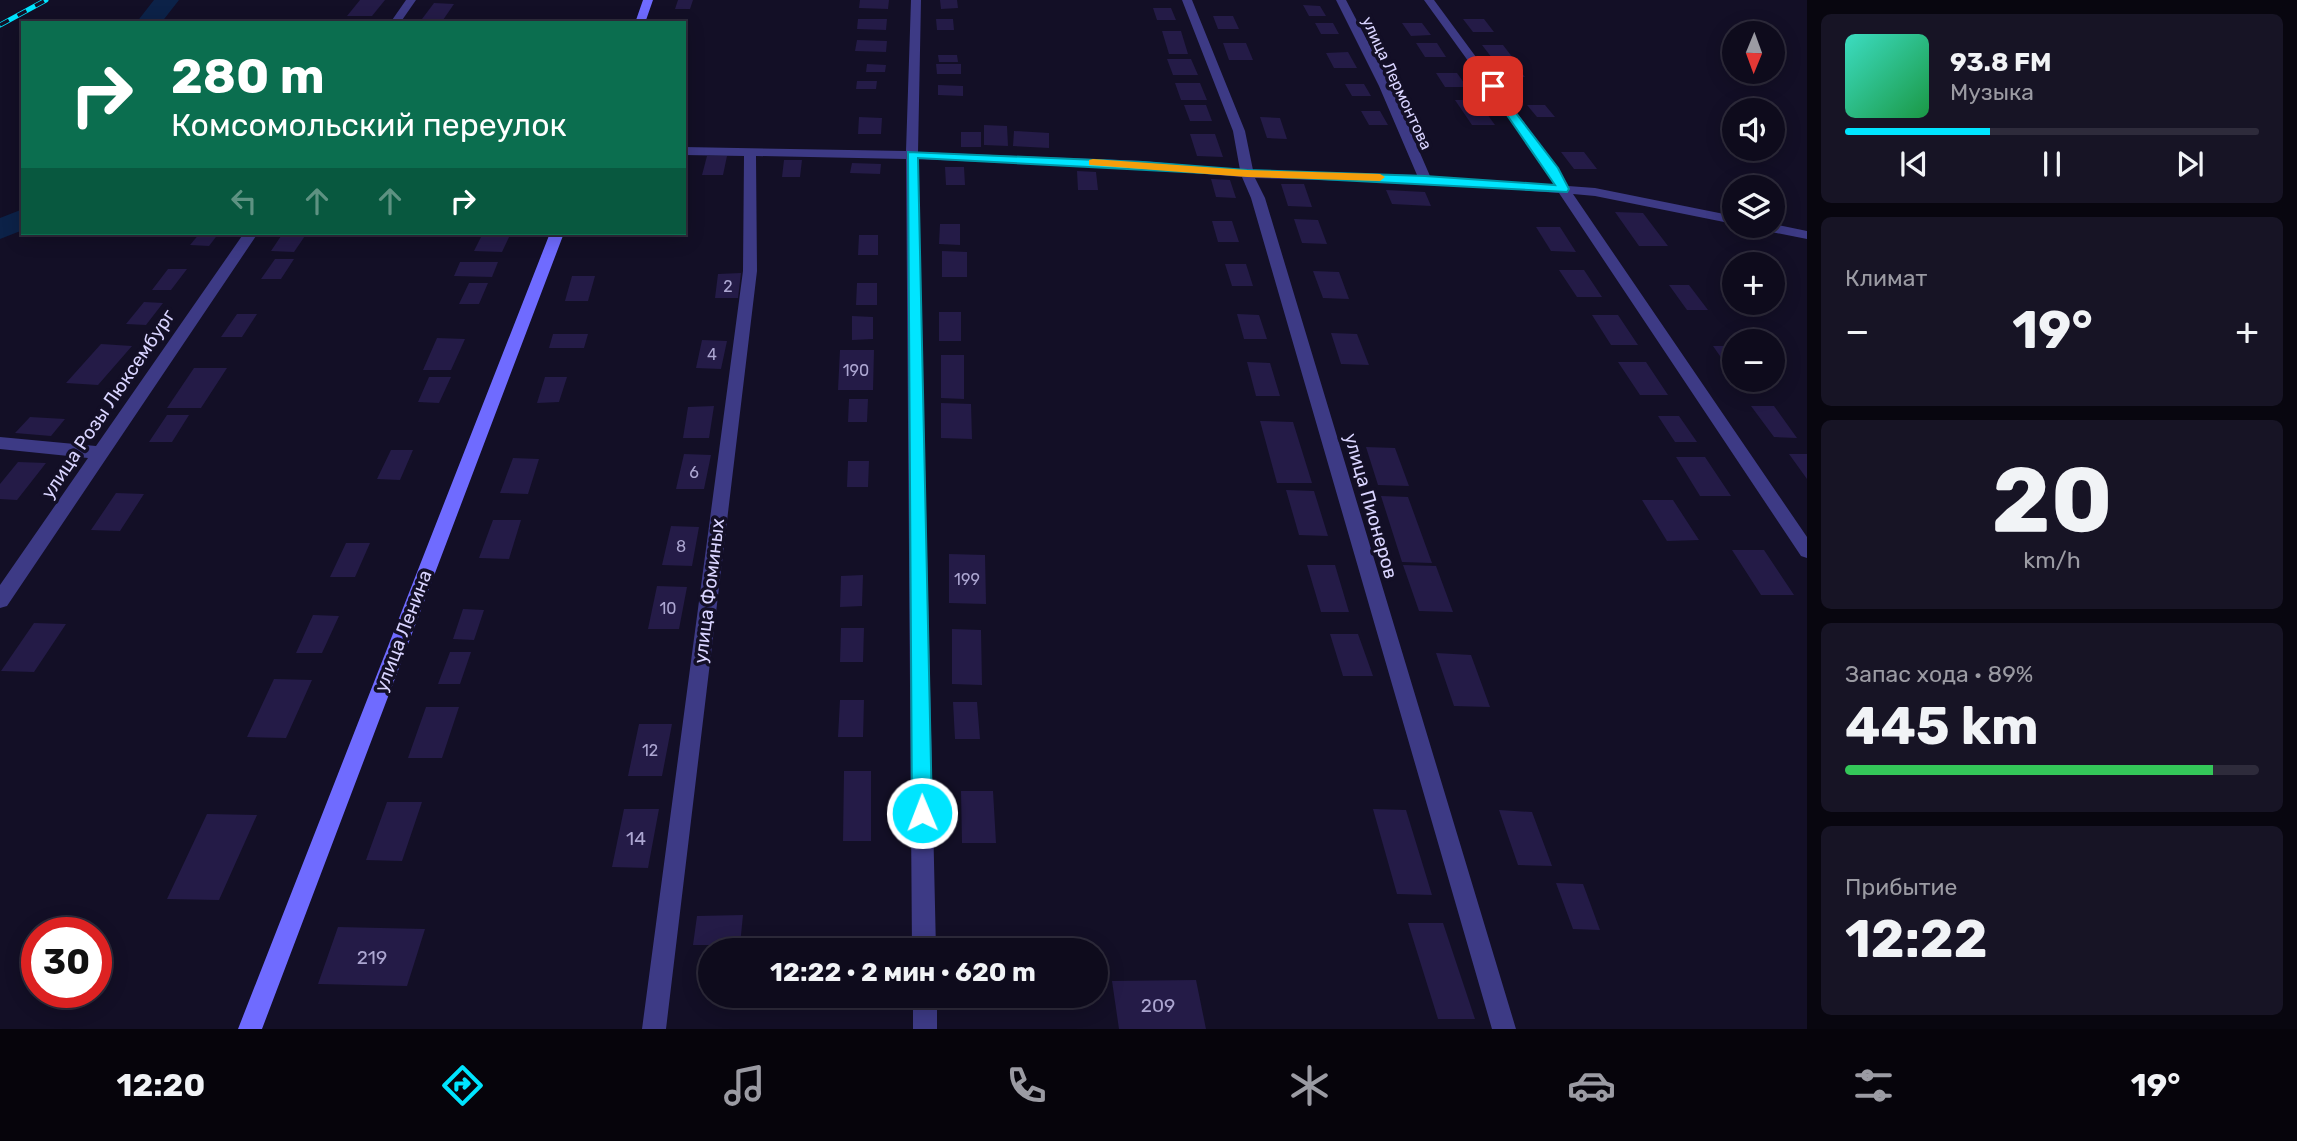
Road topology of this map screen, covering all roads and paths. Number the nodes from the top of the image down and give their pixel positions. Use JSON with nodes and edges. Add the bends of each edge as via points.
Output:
{"nodes":[{"id":1,"x":411,"y":0,"type":"edge"},
{"id":2,"x":648,"y":0,"type":"edge"},
{"id":3,"x":916,"y":0,"type":"edge"},
{"id":4,"x":1187,"y":0,"type":"edge"},
{"id":5,"x":1341,"y":0,"type":"edge"},
{"id":6,"x":1429,"y":0,"type":"edge"},
{"id":7,"x":396,"y":21,"type":"edge"},
{"id":8,"x":641,"y":21,"type":"edge"},
{"id":9,"x":686,"y":151,"type":"edge"},
{"id":10,"x":750,"y":152,"type":"junction"},
{"id":11,"x":912,"y":155,"type":"junction"},
{"id":12,"x":1247,"y":174,"type":"junction"},
{"id":13,"x":1425,"y":179,"type":"junction"},
{"id":14,"x":1563,"y":189,"type":"junction"},
{"id":15,"x":1722,"y":218,"type":"edge"},
{"id":16,"x":1785,"y":231,"type":"edge"},
{"id":17,"x":250,"y":235,"type":"edge"},
{"id":18,"x":556,"y":235,"type":"edge"},
{"id":19,"x":1807,"y":235,"type":"edge"},
{"id":20,"x":0,"y":443,"type":"edge"},
{"id":21,"x":100,"y":453,"type":"junction"},
{"id":22,"x":1807,"y":551,"type":"edge"},
{"id":23,"x":0,"y":600,"type":"edge"},
{"id":24,"x":924,"y":938,"type":"edge"},
{"id":25,"x":925,"y":1008,"type":"edge"},
{"id":26,"x":250,"y":1029,"type":"edge"},
{"id":27,"x":654,"y":1029,"type":"edge"},
{"id":28,"x":925,"y":1029,"type":"edge"},
{"id":29,"x":1504,"y":1029,"type":"edge"}],
"edges":[{"from":1,"to":7,"type":"street"},
{"from":2,"to":8,"type":"main road"},
{"from":3,"to":11,"type":"street"},
{"from":4,"to":12,"type":"street","name":"улица Пионеров","via":[[1239,131]]},
{"from":5,"to":13,"type":"street","name":"улица Лермонтова"},
{"from":6,"to":14,"type":"street"},
{"from":9,"to":10,"type":"street"},
{"from":10,"to":11,"type":"street"},
{"from":10,"to":27,"type":"street","name":"улица Фоминых","via":[[750,271]]},
{"from":11,"to":12,"type":"street"},
{"from":11,"to":24,"type":"street"},
{"from":12,"to":13,"type":"street"},
{"from":12,"to":29,"type":"street","name":"улица Пионеров","via":[[1262,211]]},
{"from":13,"to":14,"type":"street"},
{"from":14,"to":15,"type":"street"},
{"from":14,"to":22,"type":"street"},
{"from":16,"to":19,"type":"street"},
{"from":17,"to":21,"type":"street","name":"улица Розы Люксембург"},
{"from":18,"to":26,"type":"main road","name":"улица Ленина"},
{"from":20,"to":21,"type":"street"},
{"from":21,"to":23,"type":"street","name":"улица Розы Люксембург"},
{"from":25,"to":28,"type":"street"}]}
